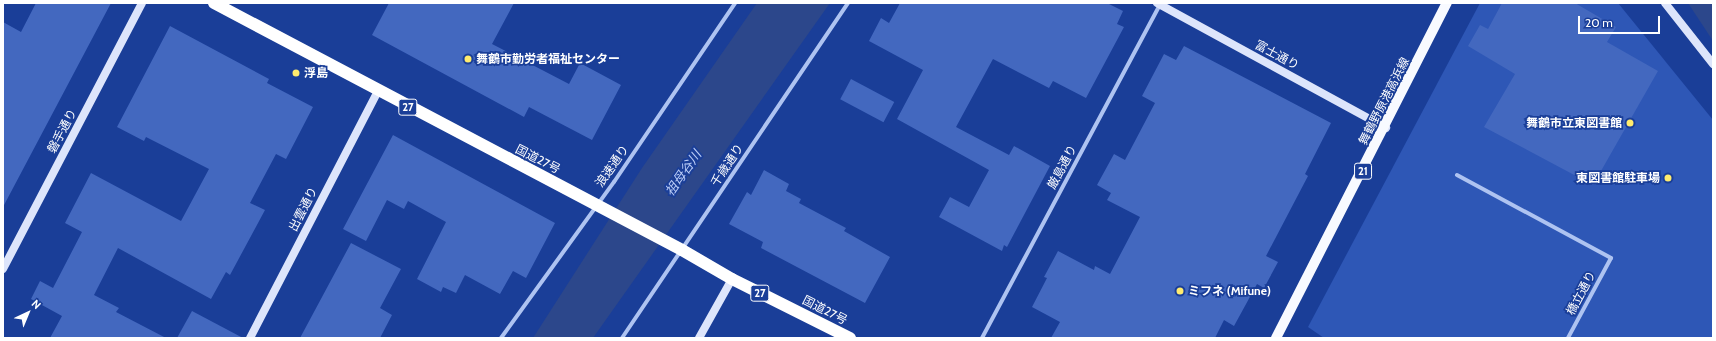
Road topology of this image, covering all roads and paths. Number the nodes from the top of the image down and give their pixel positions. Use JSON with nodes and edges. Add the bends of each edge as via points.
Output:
{"nodes":[{"id":1,"x":142,"y":3,"type":"edge"},
{"id":2,"x":214,"y":3,"type":"edge"},
{"id":3,"x":735,"y":3,"type":"edge"},
{"id":4,"x":848,"y":3,"type":"edge"},
{"id":5,"x":1447,"y":3,"type":"edge"},
{"id":6,"x":1665,"y":3,"type":"edge"},
{"id":7,"x":1159,"y":4,"type":"edge"},
{"id":8,"x":1713,"y":64,"type":"edge"},
{"id":9,"x":378,"y":92,"type":"junction"},
{"id":10,"x":1386,"y":128,"type":"junction"},
{"id":11,"x":1458,"y":175,"type":"dead end"},
{"id":12,"x":600,"y":206,"type":"junction"},
{"id":13,"x":677,"y":247,"type":"junction"},
{"id":14,"x":3,"y":269,"type":"edge"},
{"id":15,"x":732,"y":279,"type":"junction"},
{"id":16,"x":250,"y":338,"type":"edge"},
{"id":17,"x":501,"y":338,"type":"edge"},
{"id":18,"x":622,"y":338,"type":"edge"},
{"id":19,"x":699,"y":338,"type":"edge"},
{"id":20,"x":850,"y":338,"type":"edge"},
{"id":21,"x":982,"y":338,"type":"edge"},
{"id":22,"x":1276,"y":338,"type":"edge"},
{"id":23,"x":1568,"y":338,"type":"edge"}],
"edges":[{"from":1,"to":14,"type":"street","name":"磐手通り"},
{"from":2,"to":9,"type":"highway","name":"国道27号","number":"27"},
{"from":3,"to":12,"type":"street","name":"浪速通り"},
{"from":4,"to":13,"type":"street","name":"千歳通り"},
{"from":5,"to":10,"type":"main road","name":"舞鶴野原港高浜線","number":"21"},
{"from":6,"to":8,"type":"street"},
{"from":7,"to":10,"type":"street","name":"富士通り"},
{"from":7,"to":21,"type":"street","name":"厳島通り"},
{"from":9,"to":12,"type":"highway","name":"国道27号","number":"27"},
{"from":9,"to":16,"type":"street","name":"出雲通り"},
{"from":10,"to":22,"type":"main road","name":"舞鶴野原港高浜線","number":"21"},
{"from":11,"to":23,"type":"street","name":"橋立通り","via":[[1611,258]]},
{"from":12,"to":13,"type":"highway","name":"国道27号","number":"27"},
{"from":12,"to":17,"type":"street","name":"浪速通り"},
{"from":13,"to":15,"type":"highway","name":"国道27号","number":"27"},
{"from":13,"to":18,"type":"street","name":"千歳通り"},
{"from":15,"to":19,"type":"street"},
{"from":15,"to":20,"type":"highway","name":"国道27号","number":"27"}]}
